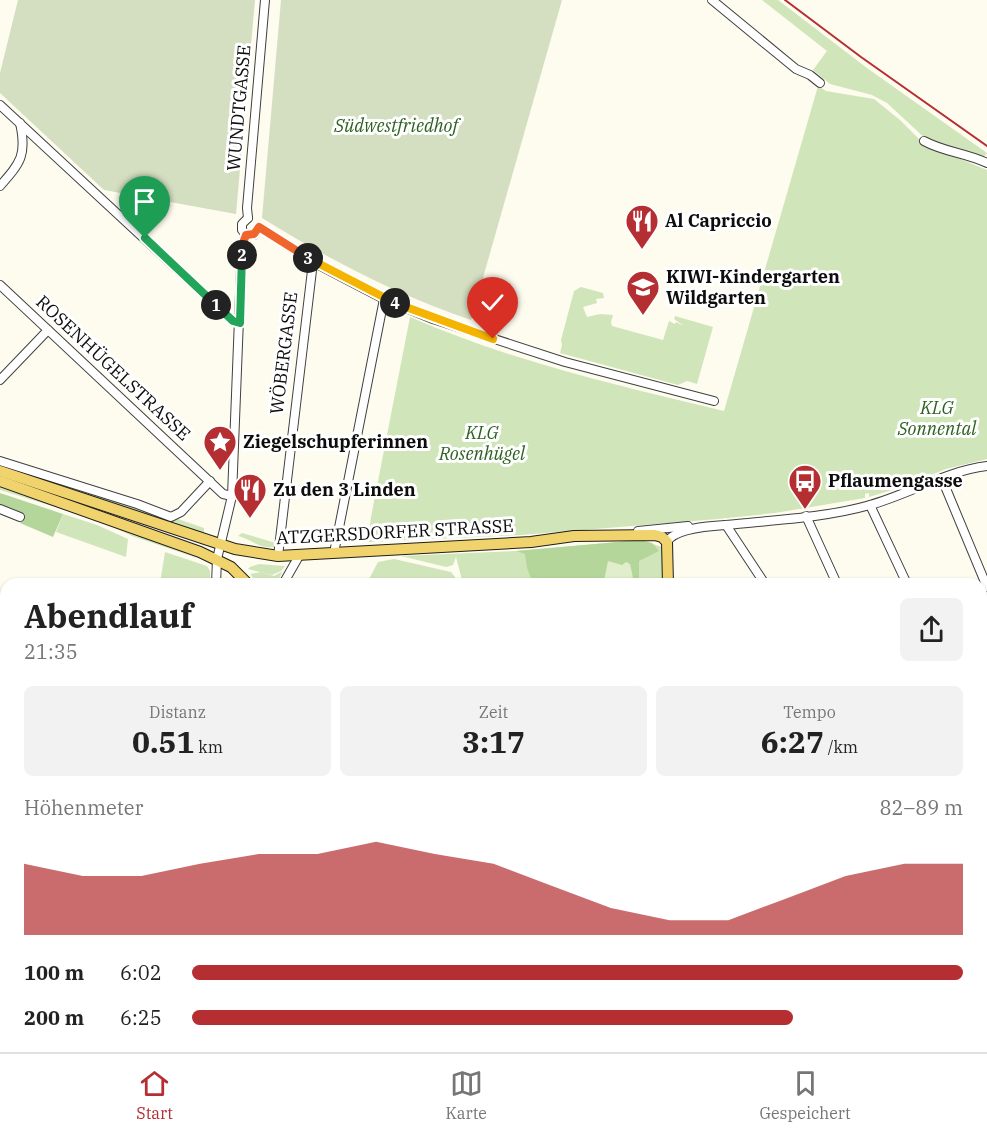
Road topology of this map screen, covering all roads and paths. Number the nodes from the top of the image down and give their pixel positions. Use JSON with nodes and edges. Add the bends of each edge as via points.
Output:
{"nodes":[{"id":1,"x":265,"y":0,"type":"edge"},
{"id":2,"x":712,"y":0,"type":"edge"},
{"id":3,"x":820,"y":83,"type":"dead end"},
{"id":4,"x":0,"y":105,"type":"edge"},
{"id":5,"x":20,"y":123,"type":"junction"},
{"id":6,"x":924,"y":141,"type":"dead end"},
{"id":7,"x":987,"y":163,"type":"edge"},
{"id":8,"x":0,"y":186,"type":"edge"},
{"id":9,"x":248,"y":218,"type":"junction"},
{"id":10,"x":259,"y":227,"type":"junction"},
{"id":11,"x":246,"y":235,"type":"junction"},
{"id":12,"x":313,"y":262,"type":"junction"},
{"id":13,"x":0,"y":285,"type":"edge"},
{"id":14,"x":384,"y":299,"type":"junction"},
{"id":15,"x":240,"y":323,"type":"junction"},
{"id":16,"x":48,"y":330,"type":"junction"},
{"id":17,"x":0,"y":380,"type":"edge"},
{"id":18,"x":714,"y":401,"type":"dead end"},
{"id":19,"x":0,"y":461,"type":"edge"},
{"id":20,"x":987,"y":466,"type":"edge"},
{"id":21,"x":0,"y":471,"type":"edge"},
{"id":22,"x":942,"y":479,"type":"junction"},
{"id":23,"x":210,"y":481,"type":"junction"},
{"id":24,"x":0,"y":482,"type":"edge"},
{"id":25,"x":232,"y":496,"type":"junction"},
{"id":26,"x":870,"y":505,"type":"junction"},
{"id":27,"x":0,"y":509,"type":"edge"},
{"id":28,"x":806,"y":516,"type":"junction"},
{"id":29,"x":20,"y":517,"type":"dead end"},
{"id":30,"x":726,"y":525,"type":"junction"},
{"id":31,"x":706,"y":527,"type":"junction"},
{"id":32,"x":624,"y":535,"type":"junction"},
{"id":33,"x":667,"y":542,"type":"junction"},
{"id":34,"x":221,"y":544,"type":"junction"},
{"id":35,"x":334,"y":553,"type":"junction"},
{"id":36,"x":278,"y":556,"type":"junction"},
{"id":37,"x":299,"y":556,"type":"junction"},
{"id":38,"x":218,"y":559,"type":"junction"},
{"id":39,"x":216,"y":578,"type":"edge"},
{"id":40,"x":243,"y":578,"type":"edge"},
{"id":41,"x":286,"y":578,"type":"edge"},
{"id":42,"x":668,"y":578,"type":"edge"},
{"id":43,"x":761,"y":578,"type":"edge"},
{"id":44,"x":834,"y":578,"type":"edge"},
{"id":45,"x":904,"y":578,"type":"edge"},
{"id":46,"x":983,"y":578,"type":"edge"}],
"edges":[{"from":1,"to":9,"type":"street","name":"WUNDTGASSE"},
{"from":2,"to":3,"type":"street","via":[[796,69]]},
{"from":4,"to":5,"type":"street"},
{"from":5,"to":8,"type":"street","via":[[24,142],[21,156]]},
{"from":5,"to":15,"type":"street","via":[[233,321]]},
{"from":6,"to":7,"type":"street"},
{"from":9,"to":10,"type":"street","via":[[254,219]]},
{"from":9,"to":11,"type":"street","via":[[242,224]]},
{"from":10,"to":11,"type":"street","via":[[254,234]]},
{"from":10,"to":12,"type":"street"},
{"from":11,"to":15,"type":"street"},
{"from":12,"to":14,"type":"street"},
{"from":12,"to":36,"type":"street","name":"WÖBERGASSE"},
{"from":13,"to":16,"type":"street","name":"ROSENHÜGELSTRASSE"},
{"from":14,"to":18,"type":"street","via":[[565,362]]},
{"from":14,"to":35,"type":"street"},
{"from":15,"to":25,"type":"street"},
{"from":16,"to":17,"type":"street"},
{"from":16,"to":23,"type":"street","name":"ROSENHÜGELSTRASSE"},
{"from":19,"to":23,"type":"street","via":[[169,517],[181,512]]},
{"from":20,"to":22,"type":"street","name":"ATZGERSDORFER STRASSE"},
{"from":21,"to":34,"type":"main road","name":"ATZGERSDORFER STRASSE"},
{"from":22,"to":26,"type":"street","name":"ATZGERSDORFER STRASSE"},
{"from":22,"to":46,"type":"street"},
{"from":23,"to":25,"type":"street","name":"ROSENHÜGELSTRASSE","via":[[223,494]]},
{"from":24,"to":38,"type":"main road"},
{"from":25,"to":34,"type":"street"},
{"from":26,"to":28,"type":"street","name":"ATZGERSDORFER STRASSE"},
{"from":26,"to":45,"type":"street"},
{"from":27,"to":29,"type":"street"},
{"from":28,"to":30,"type":"street","name":"ATZGERSDORFER STRASSE"},
{"from":28,"to":44,"type":"street"},
{"from":30,"to":31,"type":"street","name":"ATZGERSDORFER STRASSE"},
{"from":30,"to":43,"type":"street"},
{"from":31,"to":32,"type":"street","name":"ATZGERSDORFER STRASSE","via":[[671,527]]},
{"from":31,"to":33,"type":"street","name":"ATZGERSDORFER STRASSE","via":[[677,533]]},
{"from":32,"to":33,"type":"main road","name":"ATZGERSDORFER STRASSE","via":[[655,535]]},
{"from":32,"to":35,"type":"main road","name":"ATZGERSDORFER STRASSE"},
{"from":33,"to":42,"type":"main road"},
{"from":34,"to":36,"type":"main road","name":"ATZGERSDORFER STRASSE"},
{"from":34,"to":38,"type":"street"},
{"from":35,"to":37,"type":"main road","name":"ATZGERSDORFER STRASSE"},
{"from":36,"to":37,"type":"main road","name":"ATZGERSDORFER STRASSE"},
{"from":37,"to":41,"type":"street"},
{"from":38,"to":39,"type":"street"},
{"from":38,"to":40,"type":"main road"}]}
